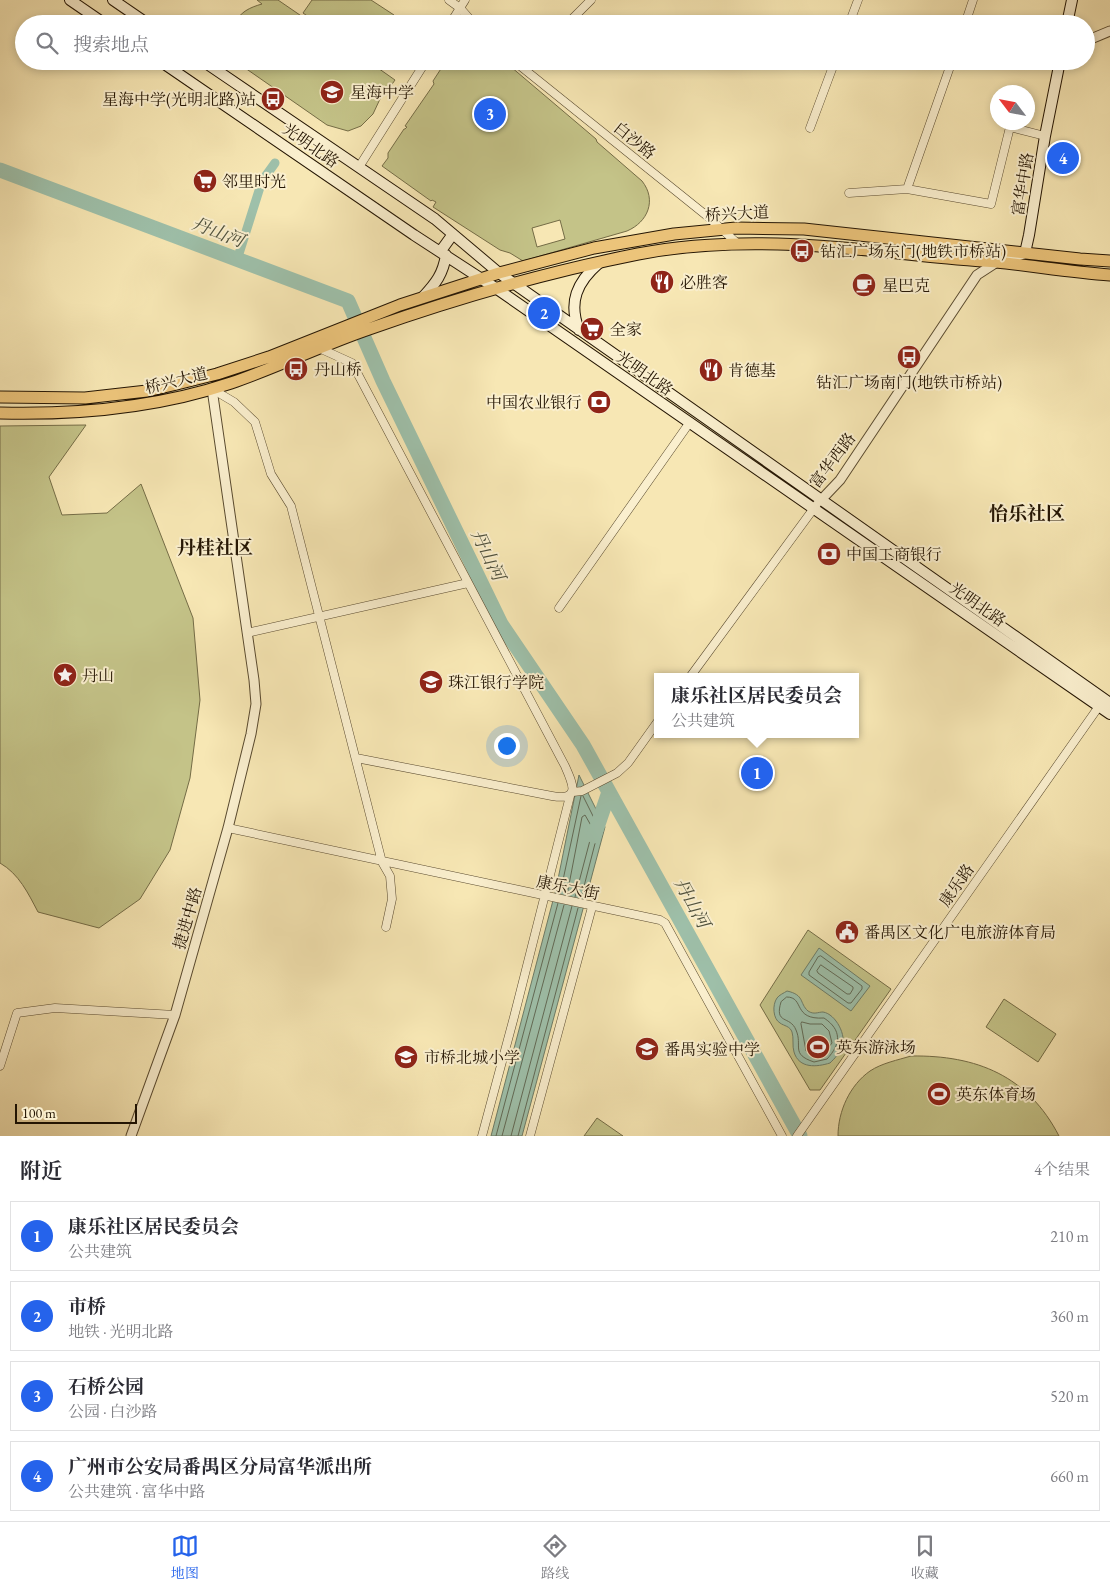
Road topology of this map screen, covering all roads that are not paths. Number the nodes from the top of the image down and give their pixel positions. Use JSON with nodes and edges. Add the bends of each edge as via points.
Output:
{"nodes":[{"id":1,"x":70,"y":0,"type":"edge"},
{"id":2,"x":113,"y":0,"type":"edge"},
{"id":3,"x":449,"y":0,"type":"edge"},
{"id":4,"x":465,"y":0,"type":"edge"},
{"id":5,"x":591,"y":0,"type":"edge"},
{"id":6,"x":858,"y":0,"type":"edge"},
{"id":7,"x":973,"y":0,"type":"edge"},
{"id":8,"x":1072,"y":0,"type":"edge"},
{"id":9,"x":460,"y":8,"type":"junction"},
{"id":10,"x":92,"y":15,"type":"edge"},
{"id":11,"x":135,"y":15,"type":"edge"},
{"id":12,"x":456,"y":15,"type":"edge"},
{"id":13,"x":466,"y":15,"type":"edge"},
{"id":14,"x":576,"y":15,"type":"edge"},
{"id":15,"x":852,"y":15,"type":"edge"},
{"id":16,"x":968,"y":15,"type":"edge"},
{"id":17,"x":1069,"y":15,"type":"edge"},
{"id":18,"x":1110,"y":31,"type":"edge"},
{"id":19,"x":1095,"y":37,"type":"edge"},
{"id":20,"x":173,"y":70,"type":"edge"},
{"id":21,"x":216,"y":70,"type":"edge"},
{"id":22,"x":420,"y":70,"type":"edge"},
{"id":23,"x":528,"y":70,"type":"edge"},
{"id":24,"x":832,"y":70,"type":"edge"},
{"id":25,"x":949,"y":70,"type":"edge"},
{"id":26,"x":1058,"y":70,"type":"edge"},
{"id":27,"x":810,"y":128,"type":"dead end"},
{"id":28,"x":1045,"y":136,"type":"junction"},
{"id":29,"x":359,"y":167,"type":"junction"},
{"id":30,"x":907,"y":189,"type":"junction"},
{"id":31,"x":849,"y":193,"type":"dead end"},
{"id":32,"x":722,"y":228,"type":"junction"},
{"id":33,"x":453,"y":234,"type":"junction"},
{"id":34,"x":737,"y":242,"type":"junction"},
{"id":35,"x":1025,"y":252,"type":"junction"},
{"id":36,"x":443,"y":253,"type":"junction"},
{"id":37,"x":1110,"y":261,"type":"edge"},
{"id":38,"x":997,"y":262,"type":"junction"},
{"id":39,"x":599,"y":263,"type":"junction"},
{"id":40,"x":499,"y":273,"type":"junction"},
{"id":41,"x":1110,"y":275,"type":"edge"},
{"id":42,"x":483,"y":279,"type":"junction"},
{"id":43,"x":515,"y":284,"type":"junction"},
{"id":44,"x":497,"y":289,"type":"junction"},
{"id":45,"x":423,"y":297,"type":"junction"},
{"id":46,"x":375,"y":320,"type":"junction"},
{"id":47,"x":350,"y":330,"type":"junction"},
{"id":48,"x":579,"y":330,"type":"junction"},
{"id":49,"x":319,"y":348,"type":"junction"},
{"id":50,"x":212,"y":389,"type":"junction"},
{"id":51,"x":0,"y":397,"type":"edge"},
{"id":52,"x":0,"y":412,"type":"edge"},
{"id":53,"x":690,"y":422,"type":"junction"},
{"id":54,"x":822,"y":499,"type":"junction"},
{"id":55,"x":813,"y":508,"type":"junction"},
{"id":56,"x":468,"y":583,"type":"junction"},
{"id":57,"x":559,"y":608,"type":"dead end"},
{"id":58,"x":319,"y":617,"type":"junction"},
{"id":59,"x":247,"y":633,"type":"junction"},
{"id":60,"x":693,"y":673,"type":"edge"},
{"id":61,"x":1104,"y":703,"type":"edge"},
{"id":62,"x":1110,"y":714,"type":"edge"},
{"id":63,"x":654,"y":727,"type":"edge"},
{"id":64,"x":356,"y":758,"type":"junction"},
{"id":65,"x":571,"y":794,"type":"junction"},
{"id":66,"x":228,"y":828,"type":"junction"},
{"id":67,"x":382,"y":862,"type":"junction"},
{"id":68,"x":548,"y":897,"type":"junction"},
{"id":69,"x":592,"y":907,"type":"junction"},
{"id":70,"x":386,"y":927,"type":"dead end"},
{"id":71,"x":176,"y":1015,"type":"junction"},
{"id":72,"x":0,"y":1066,"type":"edge"},
{"id":73,"x":131,"y":1136,"type":"edge"},
{"id":74,"x":482,"y":1136,"type":"edge"},
{"id":75,"x":530,"y":1136,"type":"edge"},
{"id":76,"x":782,"y":1136,"type":"edge"},
{"id":77,"x":797,"y":1136,"type":"edge"}],
"edges":[{"from":1,"to":10,"type":"main road"},
{"from":2,"to":11,"type":"main road"},
{"from":3,"to":9,"type":"street"},
{"from":4,"to":9,"type":"street"},
{"from":5,"to":14,"type":"street"},
{"from":6,"to":15,"type":"street"},
{"from":7,"to":16,"type":"street"},
{"from":8,"to":17,"type":"main road"},
{"from":9,"to":12,"type":"street"},
{"from":9,"to":13,"type":"street"},
{"from":18,"to":19,"type":"street"},
{"from":20,"to":36,"type":"main road","name":"光明北路"},
{"from":21,"to":29,"type":"main road","name":"光明北路"},
{"from":22,"to":29,"type":"street"},
{"from":23,"to":32,"type":"street","name":"白沙路"},
{"from":24,"to":27,"type":"street"},
{"from":25,"to":30,"type":"street"},
{"from":26,"to":28,"type":"main road","name":"富华中路"},
{"from":28,"to":30,"type":"street","via":[[1010,127],[991,204]]},
{"from":28,"to":35,"type":"main road","name":"富华中路"},
{"from":29,"to":33,"type":"main road","name":"光明北路"},
{"from":30,"to":31,"type":"street"},
{"from":32,"to":34,"type":"street","name":"白沙路"},
{"from":32,"to":35,"type":"main road","name":"桥兴大道","via":[[804,229]]},
{"from":32,"to":40,"type":"main road","name":"桥兴大道","via":[[620,243]]},
{"from":33,"to":36,"type":"main road"},
{"from":33,"to":40,"type":"main road","name":"光明北路"},
{"from":34,"to":38,"type":"main road","name":"桥兴大道","via":[[850,248]]},
{"from":34,"to":39,"type":"main road","name":"桥兴大道","via":[[669,249]]},
{"from":35,"to":37,"type":"main road","name":"桥兴大道"},
{"from":35,"to":38,"type":"main road"},
{"from":36,"to":42,"type":"main road","name":"光明北路"},
{"from":36,"to":45,"type":"main road","via":[[444,270]]},
{"from":38,"to":41,"type":"main road","name":"桥兴大道"},
{"from":38,"to":54,"type":"street","name":"富华西路","via":[[978,275],[840,480]]},
{"from":39,"to":43,"type":"main road","name":"桥兴大道"},
{"from":39,"to":48,"type":"main road","via":[[585,276],[577,292],[574,310]]},
{"from":40,"to":42,"type":"main road","name":"桥兴大道"},
{"from":40,"to":43,"type":"main road","name":"光明北路"},
{"from":42,"to":44,"type":"main road","name":"光明北路"},
{"from":42,"to":45,"type":"main road","name":"桥兴大道"},
{"from":43,"to":44,"type":"main road","name":"桥兴大道"},
{"from":43,"to":48,"type":"main road","name":"光明北路"},
{"from":44,"to":46,"type":"main road","name":"桥兴大道"},
{"from":44,"to":53,"type":"main road","name":"光明北路"},
{"from":45,"to":46,"type":"main road","name":"桥兴大道"},
{"from":46,"to":47,"type":"main road"},
{"from":47,"to":49,"type":"main road","name":"桥兴大道"},
{"from":47,"to":51,"type":"main road","name":"桥兴大道","via":[[217,374],[147,391],[85,398]]},
{"from":48,"to":54,"type":"main road","name":"光明北路"},
{"from":49,"to":50,"type":"main road","name":"桥兴大道"},
{"from":49,"to":56,"type":"street","via":[[352,363]]},
{"from":50,"to":52,"type":"main road","name":"桥兴大道","via":[[145,405],[103,410],[53,414]]},
{"from":50,"to":58,"type":"street","via":[[234,402],[255,422],[271,474],[291,506]]},
{"from":50,"to":59,"type":"street","name":"捷进中路"},
{"from":53,"to":55,"type":"main road","name":"光明北路"},
{"from":53,"to":57,"type":"street"},
{"from":54,"to":55,"type":"street","name":"富华西路"},
{"from":54,"to":61,"type":"main road","name":"光明北路"},
{"from":55,"to":60,"type":"street","name":"富华西路"},
{"from":55,"to":61,"type":"main road","name":"光明北路"},
{"from":56,"to":58,"type":"street"},
{"from":56,"to":65,"type":"street","via":[[565,766],[573,784]]},
{"from":58,"to":59,"type":"street"},
{"from":58,"to":64,"type":"street"},
{"from":59,"to":66,"type":"street","name":"捷进中路","via":[[256,704]]},
{"from":61,"to":62,"type":"main road","name":"光明北路"},
{"from":61,"to":77,"type":"street","name":"康乐路"},
{"from":63,"to":65,"type":"street","via":[[617,774]]},
{"from":64,"to":65,"type":"street","via":[[543,795],[564,798]]},
{"from":64,"to":67,"type":"street"},
{"from":65,"to":68,"type":"street"},
{"from":66,"to":67,"type":"street","name":"康乐大街"},
{"from":66,"to":71,"type":"street","name":"捷进中路"},
{"from":67,"to":68,"type":"street","name":"康乐大街"},
{"from":67,"to":70,"type":"street","via":[[390,876],[392,899]]},
{"from":68,"to":69,"type":"street","name":"康乐大街"},
{"from":68,"to":74,"type":"street"},
{"from":69,"to":75,"type":"street"},
{"from":69,"to":76,"type":"street","name":"康乐大街","via":[[665,923]]},
{"from":71,"to":72,"type":"street","via":[[55,1008],[17,1013]]},
{"from":71,"to":73,"type":"street","name":"捷进中路"}]}
